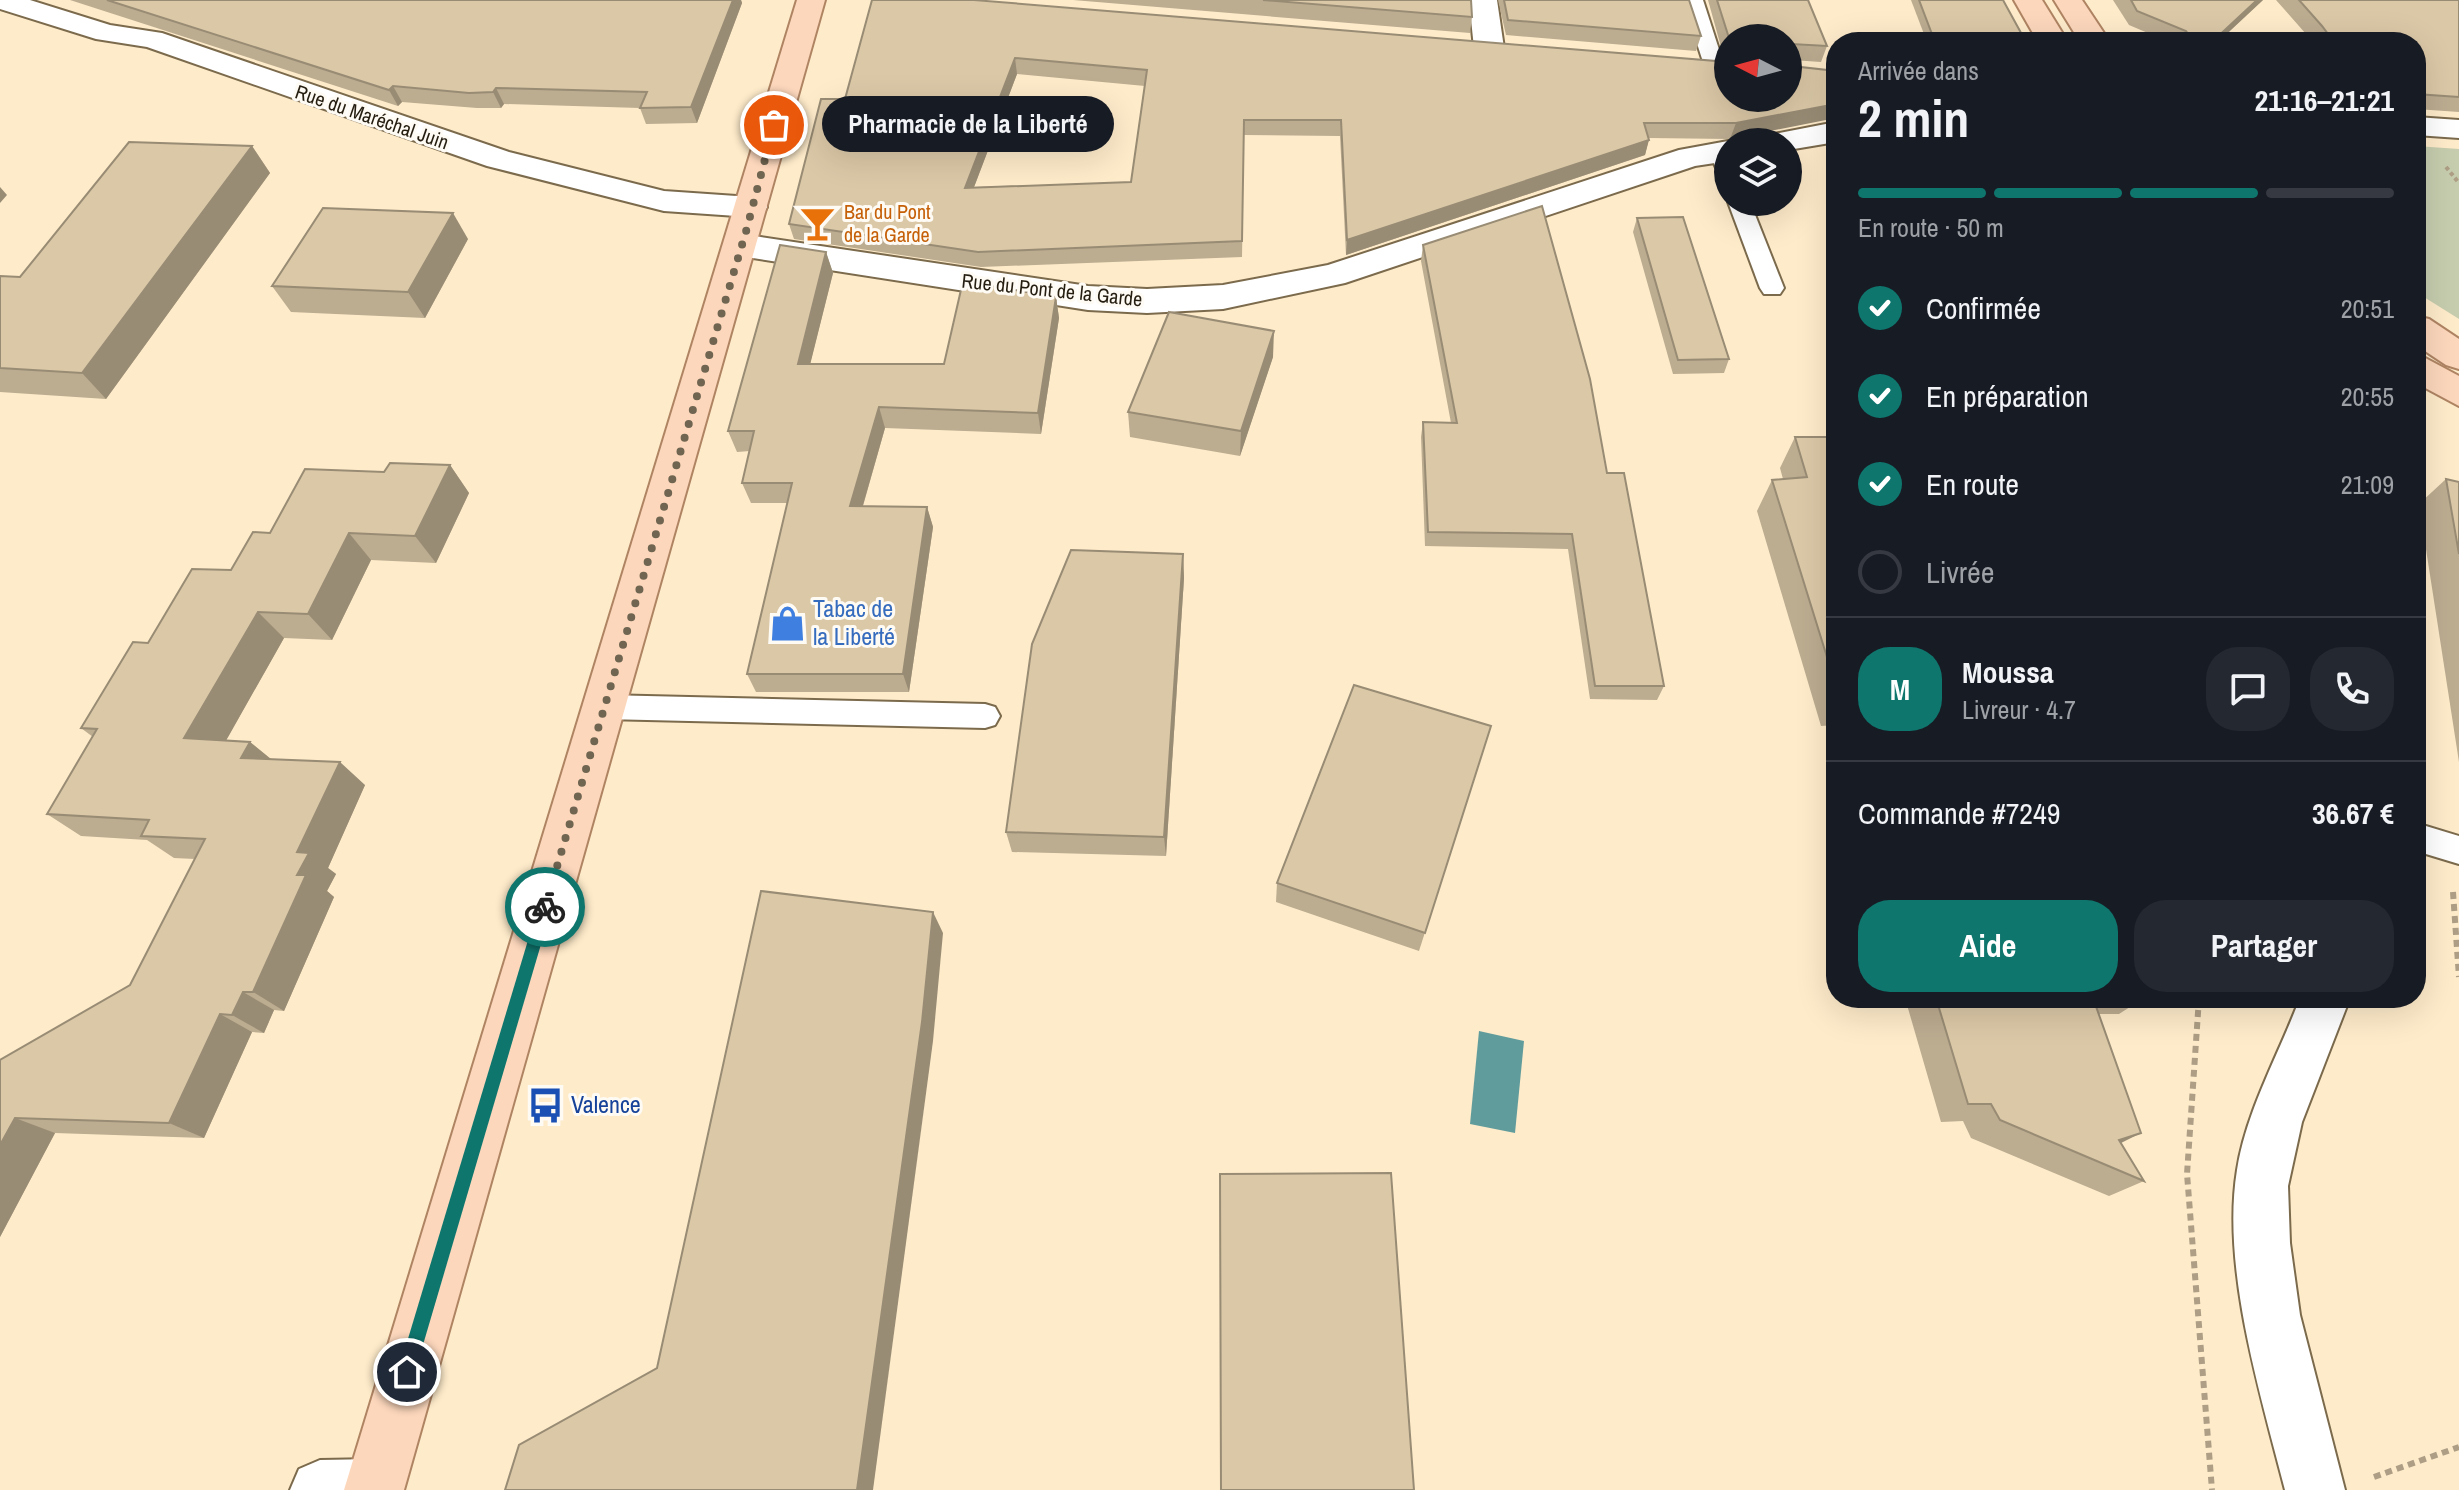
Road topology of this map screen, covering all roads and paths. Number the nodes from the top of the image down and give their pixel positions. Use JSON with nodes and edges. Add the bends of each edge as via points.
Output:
{"nodes":[{"id":1,"x":0,"y":0,"type":"edge"},
{"id":2,"x":811,"y":0,"type":"edge"},
{"id":3,"x":1483,"y":0,"type":"edge"},
{"id":4,"x":1693,"y":0,"type":"edge"},
{"id":5,"x":2028,"y":0,"type":"edge"},
{"id":6,"x":2068,"y":0,"type":"edge"},
{"id":7,"x":2047,"y":32,"type":"edge"},
{"id":8,"x":2089,"y":32,"type":"edge"},
{"id":9,"x":1457,"y":45,"type":"edge"},
{"id":10,"x":1489,"y":48,"type":"junction"},
{"id":11,"x":1714,"y":50,"type":"edge"},
{"id":12,"x":1521,"y":51,"type":"edge"},
{"id":13,"x":1685,"y":63,"type":"edge"},
{"id":14,"x":1714,"y":65,"type":"edge"},
{"id":15,"x":2426,"y":127,"type":"edge"},
{"id":16,"x":2459,"y":129,"type":"edge"},
{"id":17,"x":1826,"y":134,"type":"edge"},
{"id":18,"x":1802,"y":138,"type":"edge"},
{"id":19,"x":1714,"y":158,"type":"edge"},
{"id":20,"x":1744,"y":216,"type":"edge"},
{"id":21,"x":745,"y":226,"type":"junction"},
{"id":22,"x":1772,"y":288,"type":"dead end"},
{"id":23,"x":2426,"y":335,"type":"edge"},
{"id":24,"x":2459,"y":356,"type":"edge"},
{"id":25,"x":2426,"y":372,"type":"edge"},
{"id":26,"x":2459,"y":393,"type":"edge"},
{"id":27,"x":604,"y":707,"type":"junction"},
{"id":28,"x":985,"y":716,"type":"dead end"},
{"id":29,"x":2426,"y":840,"type":"edge"},
{"id":30,"x":2454,"y":849,"type":"edge"},
{"id":31,"x":2459,"y":977,"type":"edge"},
{"id":32,"x":2198,"y":1008,"type":"edge"},
{"id":33,"x":2321,"y":1008,"type":"edge"},
{"id":34,"x":2459,"y":1447,"type":"edge"},
{"id":35,"x":2369,"y":1478,"type":"dead end"},
{"id":36,"x":356,"y":1490,"type":"edge"},
{"id":37,"x":2212,"y":1490,"type":"edge"},
{"id":38,"x":2315,"y":1490,"type":"edge"}],
"edges":[{"from":1,"to":21,"type":"street","name":"Rue du Maréchal Juin","via":[[106,33],[152,39],[498,159]]},
{"from":2,"to":21,"type":"main road"},
{"from":3,"to":10,"type":"street"},
{"from":4,"to":11,"type":"lane"},
{"from":5,"to":7,"type":"main road"},
{"from":6,"to":8,"type":"main road"},
{"from":9,"to":10,"type":"street"},
{"from":10,"to":12,"type":"street"},
{"from":13,"to":14,"type":"street"},
{"from":15,"to":16,"type":"street"},
{"from":17,"to":18,"type":"street"},
{"from":19,"to":21,"type":"street","name":"Rue du Pont de la Garde","via":[[1690,157],[1333,275],[1223,297],[1088,298]]},
{"from":20,"to":22,"type":"lane"},
{"from":21,"to":27,"type":"main road"},
{"from":23,"to":24,"type":"main road"},
{"from":25,"to":26,"type":"main road"},
{"from":27,"to":28,"type":"lane"},
{"from":27,"to":36,"type":"main road","via":[[423,1314]]},
{"from":29,"to":30,"type":"lane"},
{"from":30,"to":31,"type":"path"},
{"from":32,"to":37,"type":"path","via":[[2187,1174]]},
{"from":33,"to":38,"type":"street","via":[[2282,1104],[2262,1182],[2269,1285],[2284,1372]]},
{"from":34,"to":35,"type":"path"}]}
